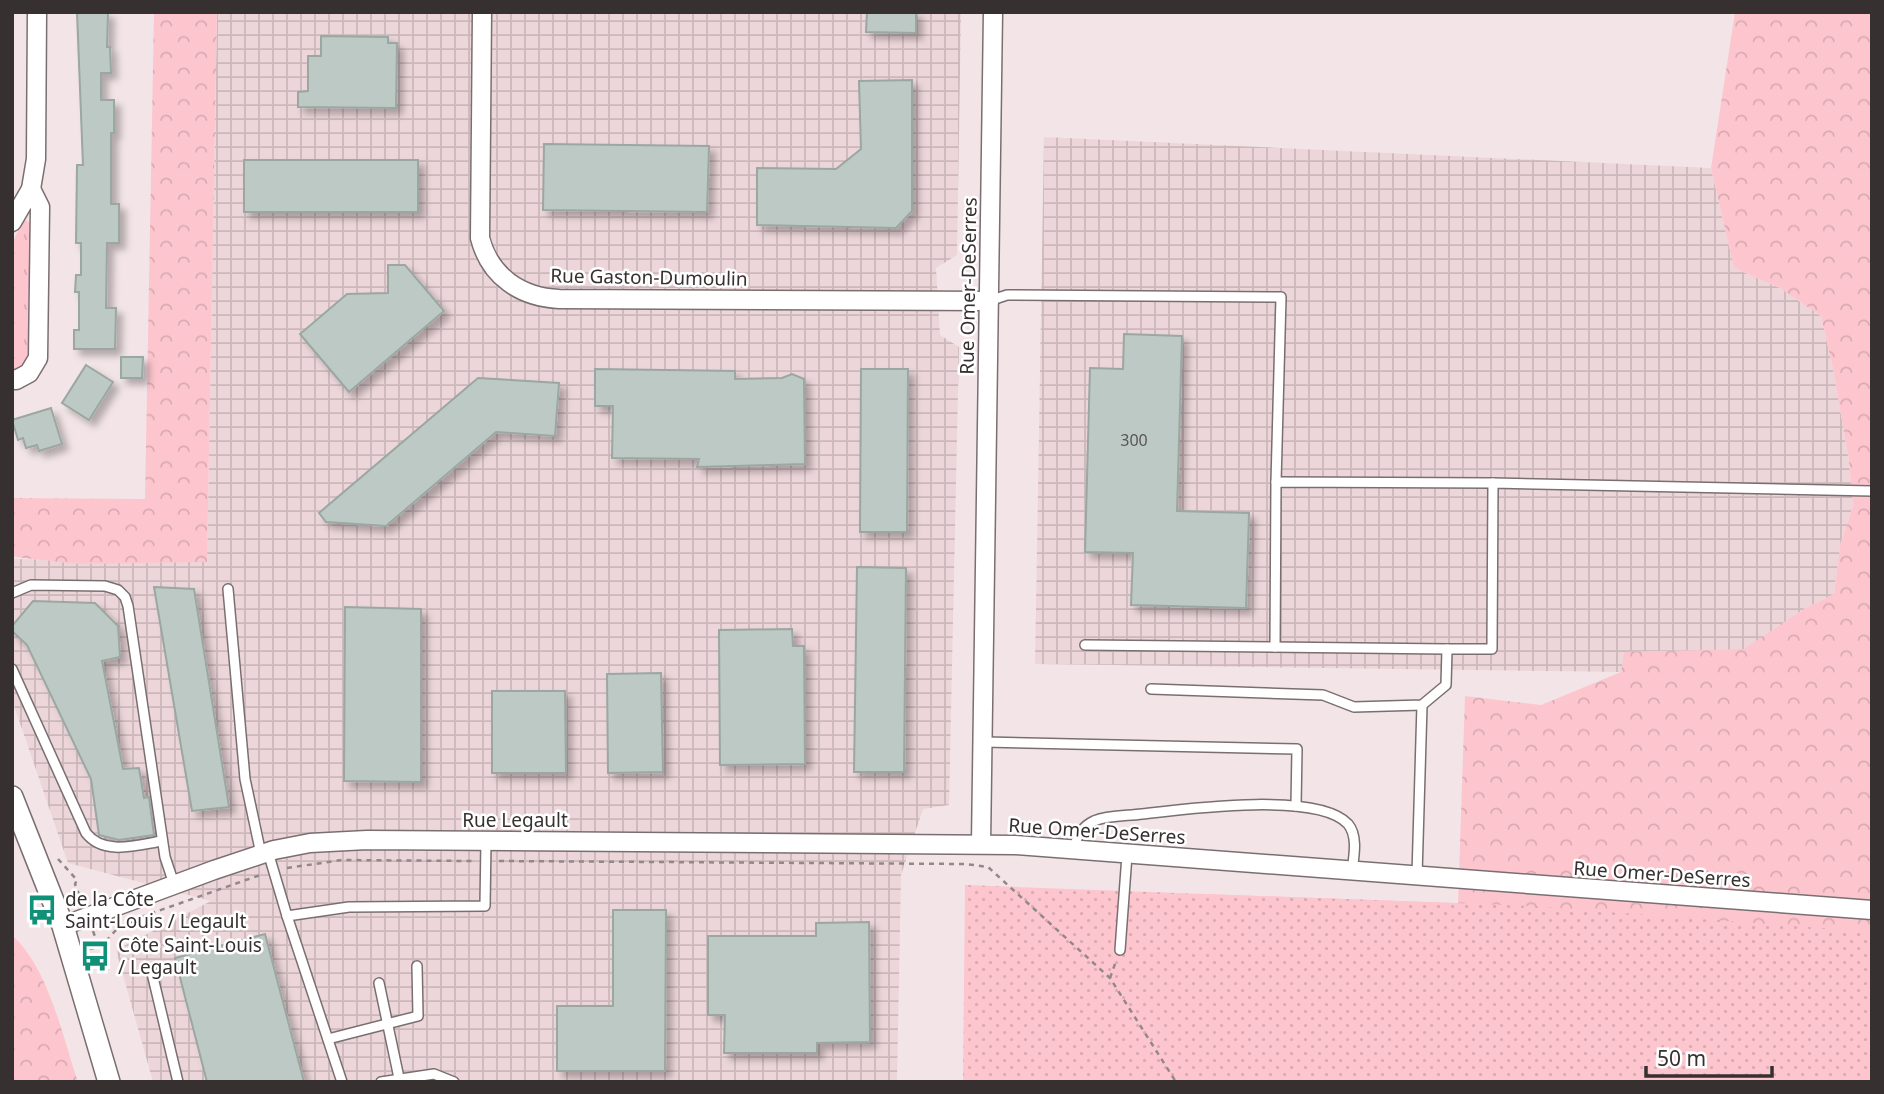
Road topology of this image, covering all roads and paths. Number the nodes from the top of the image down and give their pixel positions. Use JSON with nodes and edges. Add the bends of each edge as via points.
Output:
{"nodes":[{"id":1,"x":37,"y":12,"type":"edge"},
{"id":2,"x":482,"y":12,"type":"edge"},
{"id":3,"x":993,"y":12,"type":"edge"},
{"id":4,"x":32,"y":189,"type":"junction"},
{"id":5,"x":12,"y":222,"type":"edge"},
{"id":6,"x":989,"y":301,"type":"junction"},
{"id":7,"x":12,"y":379,"type":"edge"},
{"id":8,"x":1276,"y":482,"type":"junction"},
{"id":9,"x":1493,"y":483,"type":"junction"},
{"id":10,"x":1872,"y":491,"type":"edge"},
{"id":11,"x":228,"y":589,"type":"dead end"},
{"id":12,"x":12,"y":593,"type":"edge"},
{"id":13,"x":1085,"y":645,"type":"dead end"},
{"id":14,"x":1275,"y":647,"type":"junction"},
{"id":15,"x":1447,"y":649,"type":"junction"},
{"id":16,"x":12,"y":669,"type":"edge"},
{"id":17,"x":1151,"y":689,"type":"dead end"},
{"id":18,"x":1422,"y":705,"type":"junction"},
{"id":19,"x":984,"y":742,"type":"junction"},
{"id":20,"x":12,"y":797,"type":"edge"},
{"id":21,"x":1296,"y":806,"type":"junction"},
{"id":22,"x":162,"y":841,"type":"junction"},
{"id":23,"x":486,"y":841,"type":"junction"},
{"id":24,"x":981,"y":844,"type":"junction"},
{"id":25,"x":1074,"y":850,"type":"junction"},
{"id":26,"x":265,"y":853,"type":"junction"},
{"id":27,"x":1127,"y":855,"type":"junction"},
{"id":28,"x":57,"y":857,"type":"dead end"},
{"id":29,"x":478,"y":861,"type":"dead end"},
{"id":30,"x":495,"y":861,"type":"dead end"},
{"id":31,"x":293,"y":867,"type":"dead end"},
{"id":32,"x":1352,"y":871,"type":"junction"},
{"id":33,"x":1417,"y":875,"type":"junction"},
{"id":34,"x":256,"y":876,"type":"dead end"},
{"id":35,"x":75,"y":884,"type":"dead end"},
{"id":36,"x":174,"y":884,"type":"junction"},
{"id":37,"x":1872,"y":910,"type":"edge"},
{"id":38,"x":287,"y":916,"type":"junction"},
{"id":39,"x":62,"y":926,"type":"junction"},
{"id":40,"x":99,"y":946,"type":"dead end"},
{"id":41,"x":1120,"y":950,"type":"joint"},
{"id":42,"x":417,"y":966,"type":"dead end"},
{"id":43,"x":151,"y":969,"type":"dead end"},
{"id":44,"x":1110,"y":978,"type":"junction"},
{"id":45,"x":379,"y":984,"type":"dead end"},
{"id":46,"x":387,"y":1023,"type":"junction"},
{"id":47,"x":328,"y":1038,"type":"junction"},
{"id":48,"x":399,"y":1078,"type":"junction"},
{"id":49,"x":109,"y":1082,"type":"edge"},
{"id":50,"x":178,"y":1082,"type":"edge"},
{"id":51,"x":342,"y":1082,"type":"edge"},
{"id":52,"x":381,"y":1082,"type":"edge"},
{"id":53,"x":454,"y":1082,"type":"edge"},
{"id":54,"x":1176,"y":1082,"type":"edge"}],
"edges":[{"from":1,"to":4,"type":"street"},
{"from":2,"to":6,"type":"street","name":"Rue Gaston-Dumoulin","via":[[480,238],[489,260],[515,288],[559,299]]},
{"from":3,"to":6,"type":"street","name":"Rue Omer-DeSerres"},
{"from":4,"to":5,"type":"street"},
{"from":4,"to":7,"type":"street","via":[[40,207],[38,358],[29,373]]},
{"from":6,"to":8,"type":"lane","via":[[1007,295],[1281,298]]},
{"from":6,"to":19,"type":"street","name":"Rue Omer-DeSerres"},
{"from":8,"to":9,"type":"lane"},
{"from":8,"to":14,"type":"lane"},
{"from":9,"to":10,"type":"lane"},
{"from":9,"to":15,"type":"lane","via":[[1492,649]]},
{"from":11,"to":26,"type":"lane","via":[[245,779]]},
{"from":12,"to":22,"type":"lane","via":[[31,585],[105,586],[125,597]]},
{"from":13,"to":14,"type":"lane"},
{"from":14,"to":15,"type":"lane"},
{"from":15,"to":18,"type":"lane","via":[[1446,685]]},
{"from":16,"to":22,"type":"lane","via":[[91,839],[120,848]]},
{"from":17,"to":18,"type":"lane","via":[[1323,695],[1354,707]]},
{"from":18,"to":33,"type":"lane"},
{"from":19,"to":21,"type":"lane","via":[[1297,750]]},
{"from":19,"to":24,"type":"street","name":"Rue Omer-DeSerres"},
{"from":20,"to":39,"type":"street"},
{"from":21,"to":25,"type":"lane","via":[[1208,806],[1101,820],[1082,829]]},
{"from":21,"to":32,"type":"lane","via":[[1346,822],[1354,842]]},
{"from":22,"to":36,"type":"lane"},
{"from":23,"to":24,"type":"street","name":"Rue Legault"},
{"from":23,"to":26,"type":"street","name":"Rue Legault","via":[[321,842]]},
{"from":23,"to":38,"type":"lane","via":[[485,906],[349,907]]},
{"from":24,"to":25,"type":"street","name":"Rue Omer-DeSerres"},
{"from":25,"to":27,"type":"street","name":"Rue Omer-DeSerres"},
{"from":26,"to":36,"type":"street","name":"Rue Legault"},
{"from":26,"to":38,"type":"lane"},
{"from":27,"to":32,"type":"street","name":"Rue Omer-DeSerres"},
{"from":27,"to":41,"type":"lane"},
{"from":28,"to":35,"type":"path","via":[[77,880]]},
{"from":29,"to":31,"type":"path","via":[[342,860]]},
{"from":30,"to":44,"type":"path","via":[[981,865]]},
{"from":32,"to":33,"type":"street","name":"Rue Omer-DeSerres"},
{"from":33,"to":37,"type":"street","name":"Rue Omer-DeSerres"},
{"from":34,"to":40,"type":"path","via":[[121,926]]},
{"from":36,"to":39,"type":"street","name":"Rue Legault"},
{"from":38,"to":47,"type":"lane"},
{"from":39,"to":49,"type":"street"},
{"from":41,"to":44,"type":"path"},
{"from":42,"to":46,"type":"lane","via":[[418,1016]]},
{"from":43,"to":50,"type":"lane"},
{"from":44,"to":54,"type":"path"},
{"from":45,"to":46,"type":"lane"},
{"from":46,"to":47,"type":"lane"},
{"from":46,"to":48,"type":"lane"},
{"from":47,"to":51,"type":"lane"},
{"from":48,"to":52,"type":"lane"},
{"from":48,"to":53,"type":"lane","via":[[434,1074]]}]}
